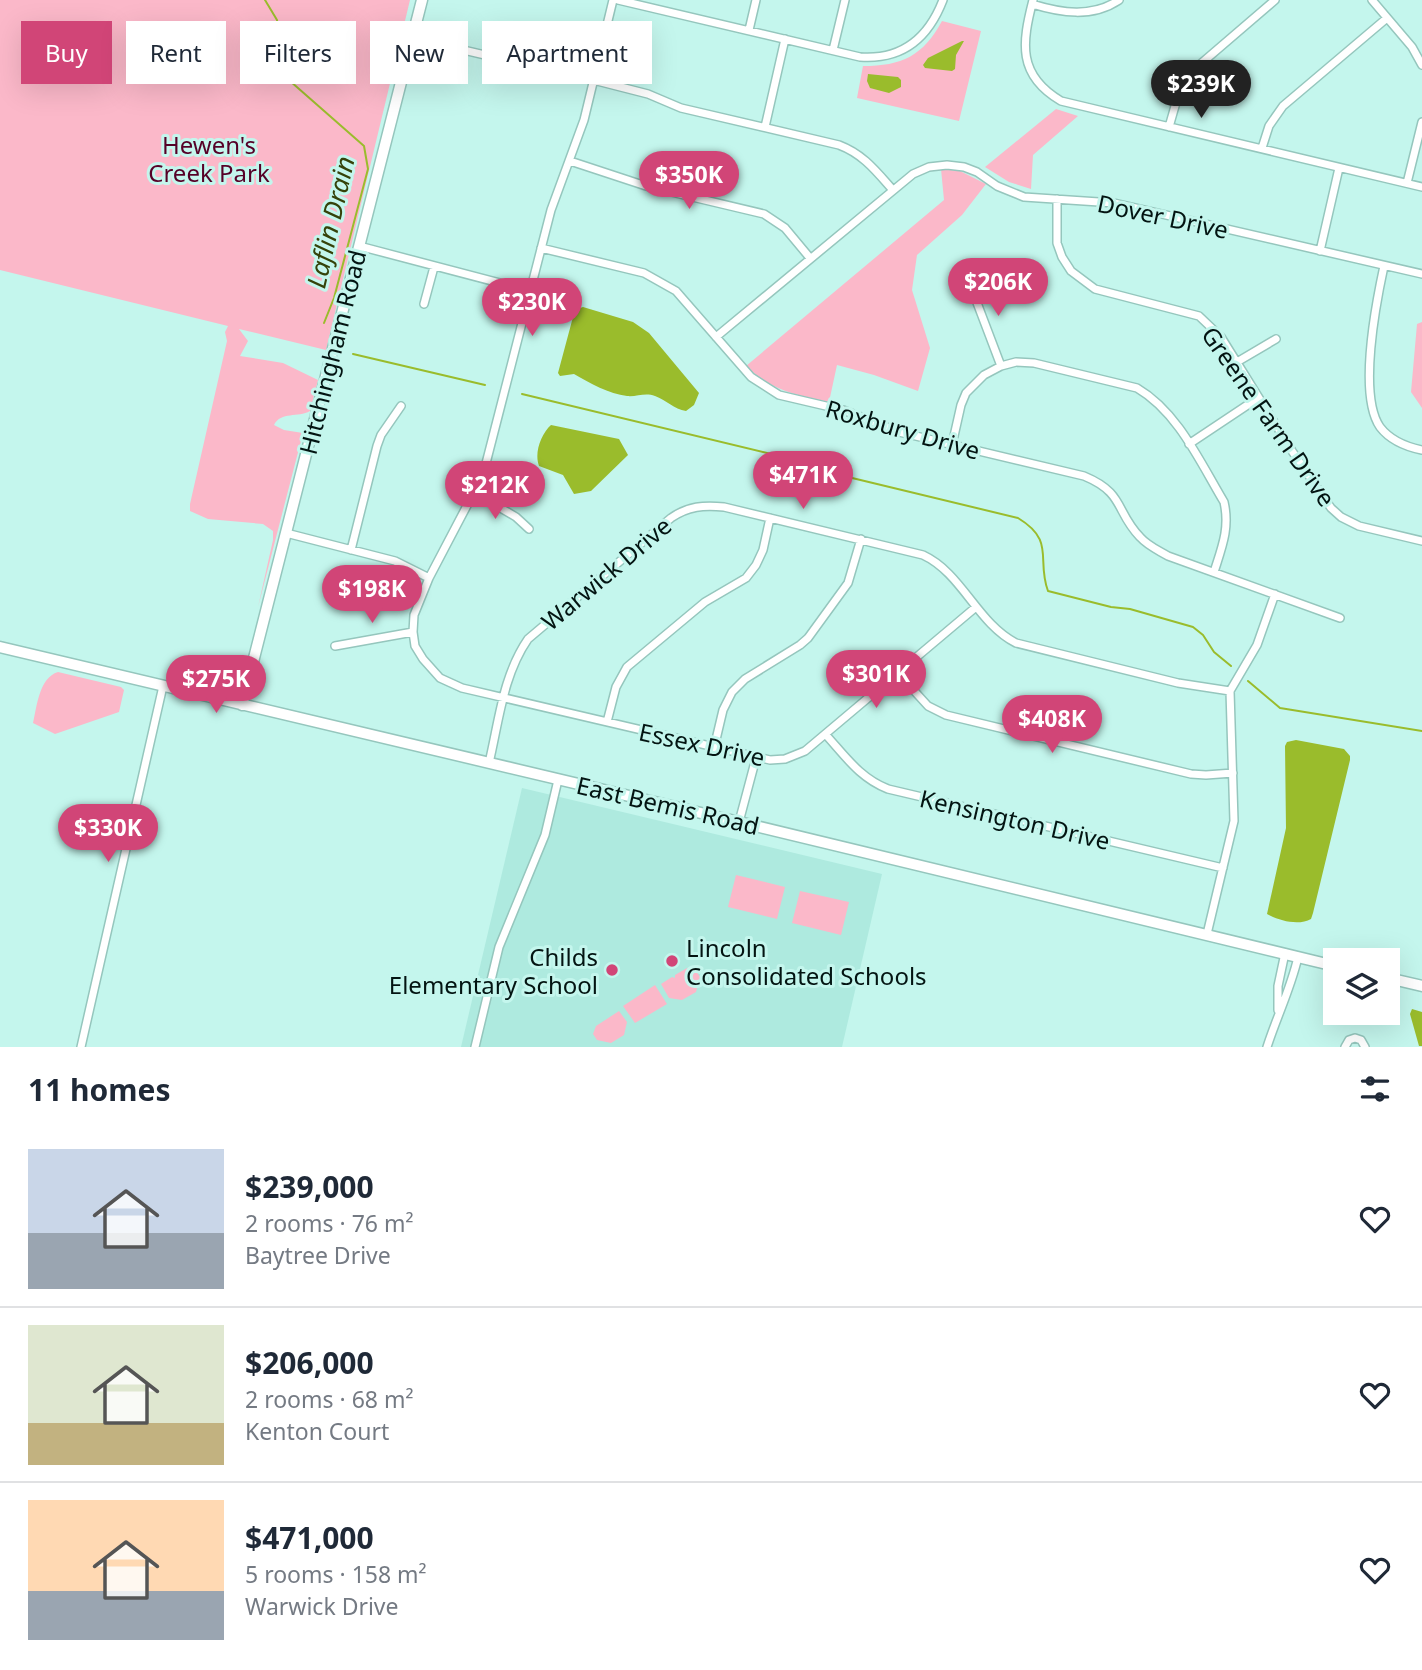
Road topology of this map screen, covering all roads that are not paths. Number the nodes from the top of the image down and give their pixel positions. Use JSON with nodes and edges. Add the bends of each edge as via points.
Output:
{"nodes":[{"id":1,"x":422,"y":0,"type":"edge"},
{"id":2,"x":616,"y":0,"type":"edge"},
{"id":3,"x":756,"y":0,"type":"edge"},
{"id":4,"x":845,"y":0,"type":"edge"},
{"id":5,"x":943,"y":0,"type":"edge"},
{"id":6,"x":1119,"y":0,"type":"edge"},
{"id":7,"x":1275,"y":0,"type":"edge"},
{"id":8,"x":1372,"y":0,"type":"edge"},
{"id":9,"x":1032,"y":2,"type":"edge"},
{"id":10,"x":1387,"y":18,"type":"junction"},
{"id":11,"x":416,"y":21,"type":"edge"},
{"id":12,"x":610,"y":21,"type":"edge"},
{"id":13,"x":749,"y":30,"type":"junction"},
{"id":14,"x":785,"y":38,"type":"junction"},
{"id":15,"x":833,"y":50,"type":"junction"},
{"id":16,"x":1422,"y":65,"type":"edge"},
{"id":17,"x":400,"y":84,"type":"edge"},
{"id":18,"x":593,"y":84,"type":"edge"},
{"id":19,"x":606,"y":84,"type":"edge"},
{"id":20,"x":1422,"y":122,"type":"edge"},
{"id":21,"x":765,"y":127,"type":"junction"},
{"id":22,"x":1169,"y":127,"type":"junction"},
{"id":23,"x":1262,"y":148,"type":"junction"},
{"id":24,"x":570,"y":161,"type":"junction"},
{"id":25,"x":1339,"y":167,"type":"junction"},
{"id":26,"x":1407,"y":183,"type":"junction"},
{"id":27,"x":1422,"y":187,"type":"edge"},
{"id":28,"x":892,"y":189,"type":"junction"},
{"id":29,"x":1057,"y":199,"type":"junction"},
{"id":30,"x":359,"y":246,"type":"junction"},
{"id":31,"x":541,"y":248,"type":"junction"},
{"id":32,"x":1320,"y":251,"type":"junction"},
{"id":33,"x":810,"y":258,"type":"junction"},
{"id":34,"x":1384,"y":266,"type":"junction"},
{"id":35,"x":434,"y":267,"type":"junction"},
{"id":36,"x":1422,"y":274,"type":"edge"},
{"id":37,"x":968,"y":279,"type":"dead end"},
{"id":38,"x":530,"y":291,"type":"junction"},
{"id":39,"x":424,"y":304,"type":"dead end"},
{"id":40,"x":716,"y":337,"type":"junction"},
{"id":41,"x":1276,"y":339,"type":"dead end"},
{"id":42,"x":1237,"y":362,"type":"junction"},
{"id":43,"x":1000,"y":366,"type":"junction"},
{"id":44,"x":1258,"y":398,"type":"junction"},
{"id":45,"x":401,"y":406,"type":"dead end"},
{"id":46,"x":1189,"y":444,"type":"junction"},
{"id":47,"x":952,"y":445,"type":"junction"},
{"id":48,"x":1422,"y":450,"type":"edge"},
{"id":49,"x":475,"y":493,"type":"junction"},
{"id":50,"x":770,"y":518,"type":"junction"},
{"id":51,"x":529,"y":529,"type":"dead end"},
{"id":52,"x":286,"y":533,"type":"junction"},
{"id":53,"x":861,"y":539,"type":"junction"},
{"id":54,"x":1422,"y":541,"type":"edge"},
{"id":55,"x":351,"y":550,"type":"junction"},
{"id":56,"x":1214,"y":572,"type":"junction"},
{"id":57,"x":429,"y":578,"type":"junction"},
{"id":58,"x":1275,"y":594,"type":"junction"},
{"id":59,"x":976,"y":607,"type":"junction"},
{"id":60,"x":1340,"y":618,"type":"dead end"},
{"id":61,"x":413,"y":632,"type":"junction"},
{"id":62,"x":335,"y":646,"type":"dead end"},
{"id":63,"x":0,"y":647,"type":"edge"},
{"id":64,"x":897,"y":672,"type":"junction"},
{"id":65,"x":163,"y":687,"type":"junction"},
{"id":66,"x":1230,"y":691,"type":"junction"},
{"id":67,"x":504,"y":697,"type":"junction"},
{"id":68,"x":242,"y":705,"type":"junction"},
{"id":69,"x":607,"y":722,"type":"junction"},
{"id":70,"x":826,"y":735,"type":"junction"},
{"id":71,"x":713,"y":748,"type":"junction"},
{"id":72,"x":756,"y":758,"type":"junction"},
{"id":73,"x":489,"y":764,"type":"junction"},
{"id":74,"x":1233,"y":773,"type":"junction"},
{"id":75,"x":558,"y":780,"type":"junction"},
{"id":76,"x":739,"y":821,"type":"junction"},
{"id":77,"x":1223,"y":868,"type":"junction"},
{"id":78,"x":1207,"y":934,"type":"junction"},
{"id":79,"x":1285,"y":953,"type":"junction"},
{"id":80,"x":1298,"y":957,"type":"junction"},
{"id":81,"x":1323,"y":962,"type":"edge"},
{"id":82,"x":1400,"y":981,"type":"edge"},
{"id":83,"x":1422,"y":986,"type":"edge"},
{"id":84,"x":1278,"y":1011,"type":"junction"},
{"id":85,"x":80,"y":1047,"type":"edge"},
{"id":86,"x":475,"y":1047,"type":"edge"},
{"id":87,"x":1268,"y":1047,"type":"edge"},
{"id":88,"x":1345,"y":1047,"type":"edge"},
{"id":89,"x":1365,"y":1047,"type":"edge"}],
"edges":[{"from":1,"to":11,"type":"street","name":"Hitchingham Road"},
{"from":2,"to":12,"type":"street"},
{"from":2,"to":13,"type":"street","via":[[667,7]]},
{"from":3,"to":13,"type":"street"},
{"from":4,"to":15,"type":"street"},
{"from":5,"to":15,"type":"street","via":[[932,22],[904,50],[876,58]]},
{"from":6,"to":9,"type":"street","via":[[1083,12],[1063,12]]},
{"from":7,"to":22,"type":"street","via":[[1190,73],[1181,85]]},
{"from":8,"to":10,"type":"street"},
{"from":9,"to":22,"type":"street","via":[[1026,58],[1044,89],[1072,105]]},
{"from":10,"to":16,"type":"street"},
{"from":10,"to":23,"type":"street","via":[[1283,106],[1269,126]]},
{"from":13,"to":14,"type":"street"},
{"from":14,"to":15,"type":"street"},
{"from":14,"to":21,"type":"street"},
{"from":17,"to":30,"type":"street","name":"Hitchingham Road"},
{"from":18,"to":24,"type":"street"},
{"from":19,"to":21,"type":"street"},
{"from":20,"to":26,"type":"street"},
{"from":21,"to":28,"type":"street","via":[[854,150]]},
{"from":22,"to":23,"type":"street"},
{"from":23,"to":25,"type":"street"},
{"from":24,"to":31,"type":"street"},
{"from":24,"to":33,"type":"street","via":[[646,187],[764,214],[785,228]]},
{"from":25,"to":26,"type":"street"},
{"from":25,"to":32,"type":"street"},
{"from":26,"to":27,"type":"street"},
{"from":28,"to":29,"type":"street","name":"Dover Drive","via":[[929,167],[947,165],[977,172],[1024,197]]},
{"from":28,"to":33,"type":"street","name":"Dover Drive"},
{"from":29,"to":32,"type":"street","name":"Dover Drive","via":[[1122,204]]},
{"from":29,"to":42,"type":"street","name":"Greene Farm Drive","via":[[1057,243],[1071,271],[1095,289],[1199,316],[1221,337]]},
{"from":30,"to":35,"type":"street"},
{"from":30,"to":52,"type":"street","name":"Hitchingham Road"},
{"from":31,"to":38,"type":"street"},
{"from":31,"to":40,"type":"street","name":"Roxbury Drive","via":[[660,281],[676,290]]},
{"from":32,"to":34,"type":"street","name":"Dover Drive"},
{"from":33,"to":40,"type":"street","name":"Dover Drive"},
{"from":34,"to":36,"type":"street","name":"Dover Drive"},
{"from":34,"to":48,"type":"street","via":[[1370,401],[1389,436]]},
{"from":35,"to":38,"type":"street"},
{"from":35,"to":39,"type":"street"},
{"from":37,"to":43,"type":"street"},
{"from":38,"to":49,"type":"street"},
{"from":40,"to":47,"type":"street","name":"Roxbury Drive","via":[[751,377],[779,395]]},
{"from":41,"to":42,"type":"street"},
{"from":42,"to":44,"type":"street","name":"Greene Farm Drive"},
{"from":43,"to":46,"type":"street","via":[[1034,363],[1137,388],[1165,408]]},
{"from":43,"to":47,"type":"street","via":[[966,393]]},
{"from":44,"to":46,"type":"street"},
{"from":44,"to":54,"type":"street","name":"Greene Farm Drive","via":[[1336,512],[1359,526]]},
{"from":45,"to":55,"type":"street","via":[[377,446]]},
{"from":46,"to":56,"type":"street","via":[[1224,502],[1226,534]]},
{"from":47,"to":56,"type":"street","name":"Roxbury Drive","via":[[1096,481],[1118,499],[1149,546]]},
{"from":49,"to":51,"type":"street"},
{"from":49,"to":57,"type":"street"},
{"from":50,"to":53,"type":"street","name":"Warwick Drive"},
{"from":50,"to":67,"type":"street","name":"Warwick Drive","via":[[709,505],[681,511],[528,639],[514,663]]},
{"from":50,"to":69,"type":"street","via":[[763,550],[746,579],[705,601],[628,667],[616,687]]},
{"from":52,"to":55,"type":"street"},
{"from":52,"to":68,"type":"street","name":"Hitchingham Road"},
{"from":53,"to":59,"type":"street","name":"Warwick Drive","via":[[933,560]]},
{"from":53,"to":71,"type":"street","via":[[848,583],[808,638],[732,691]]},
{"from":55,"to":57,"type":"street","via":[[395,561]]},
{"from":56,"to":58,"type":"street","name":"Roxbury Drive"},
{"from":57,"to":61,"type":"street"},
{"from":58,"to":60,"type":"street","name":"Roxbury Drive"},
{"from":58,"to":66,"type":"street","via":[[1257,645]]},
{"from":59,"to":64,"type":"street","name":"Essex Drive"},
{"from":59,"to":66,"type":"street","name":"Warwick Drive","via":[[999,632],[1023,646]]},
{"from":61,"to":62,"type":"street"},
{"from":61,"to":67,"type":"street","name":"Essex Drive","via":[[418,652],[440,678]]},
{"from":63,"to":65,"type":"street","name":"East Bemis Road"},
{"from":64,"to":70,"type":"street","name":"Essex Drive"},
{"from":64,"to":74,"type":"street","via":[[928,706],[946,715],[1191,774]]},
{"from":65,"to":68,"type":"street","name":"East Bemis Road"},
{"from":65,"to":85,"type":"street"},
{"from":66,"to":74,"type":"street"},
{"from":67,"to":69,"type":"street","name":"Essex Drive"},
{"from":67,"to":73,"type":"street","name":"Warwick Drive"},
{"from":68,"to":73,"type":"street","name":"East Bemis Road"},
{"from":69,"to":71,"type":"street","name":"Essex Drive"},
{"from":70,"to":72,"type":"street","name":"Essex Drive","via":[[785,759]]},
{"from":70,"to":77,"type":"street","name":"Kensington Drive","via":[[860,774],[888,789]]},
{"from":71,"to":72,"type":"street","name":"Essex Drive"},
{"from":72,"to":76,"type":"street"},
{"from":73,"to":75,"type":"street","name":"East Bemis Road"},
{"from":74,"to":77,"type":"street","via":[[1234,821]]},
{"from":75,"to":76,"type":"street","name":"East Bemis Road"},
{"from":75,"to":86,"type":"street","via":[[545,835],[499,947]]},
{"from":76,"to":78,"type":"street","name":"East Bemis Road"},
{"from":77,"to":78,"type":"street"},
{"from":78,"to":79,"type":"street","name":"East Bemis Road"},
{"from":79,"to":80,"type":"street","name":"East Bemis Road"},
{"from":79,"to":84,"type":"street"},
{"from":80,"to":81,"type":"street","name":"East Bemis Road"},
{"from":80,"to":84,"type":"street","via":[[1291,986]]},
{"from":82,"to":83,"type":"street"},
{"from":84,"to":87,"type":"street"},
{"from":88,"to":89,"type":"street","via":[[1355,1038]]}]}
